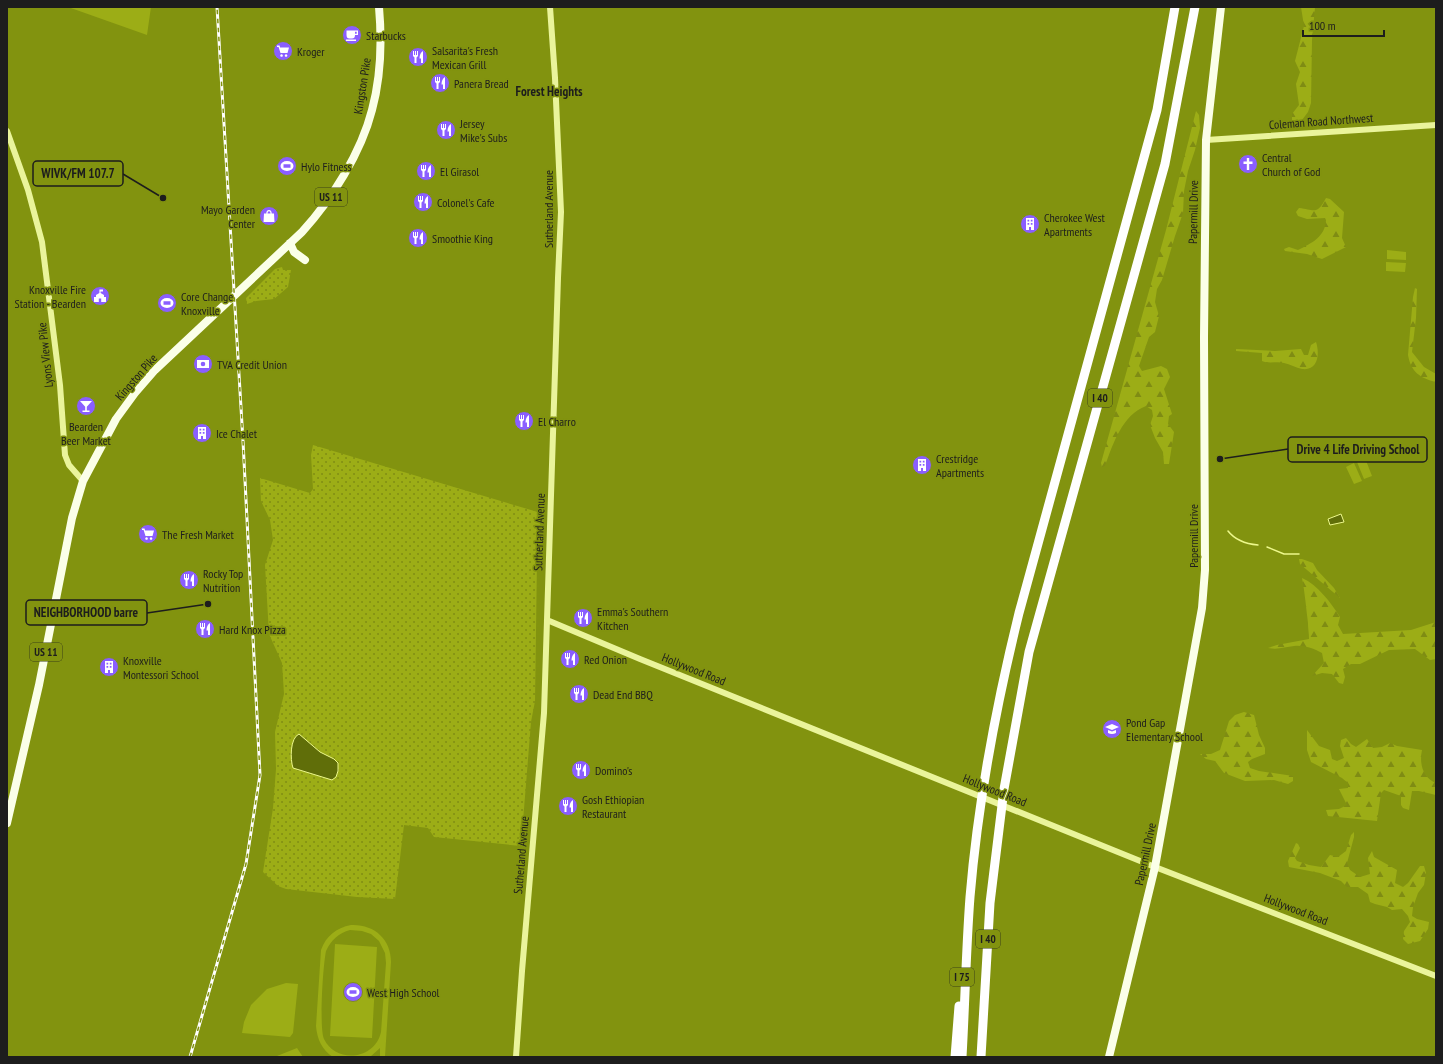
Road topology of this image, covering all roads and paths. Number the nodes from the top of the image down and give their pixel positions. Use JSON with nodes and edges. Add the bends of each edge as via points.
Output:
{"nodes":[{"id":1,"x":380,"y":7,"type":"edge"},
{"id":2,"x":550,"y":7,"type":"edge"},
{"id":3,"x":1175,"y":7,"type":"edge"},
{"id":4,"x":1194,"y":7,"type":"edge"},
{"id":5,"x":1221,"y":7,"type":"edge"},
{"id":6,"x":1436,"y":125,"type":"edge"},
{"id":7,"x":7,"y":131,"type":"edge"},
{"id":8,"x":1206,"y":140,"type":"junction"},
{"id":9,"x":290,"y":243,"type":"junction"},
{"id":10,"x":305,"y":260,"type":"dead end"},
{"id":11,"x":83,"y":481,"type":"junction"},
{"id":12,"x":547,"y":620,"type":"junction"},
{"id":13,"x":7,"y":823,"type":"edge"},
{"id":14,"x":1155,"y":867,"type":"junction"},
{"id":15,"x":970,"y":897,"type":"junction"},
{"id":16,"x":1436,"y":976,"type":"edge"},
{"id":17,"x":516,"y":1057,"type":"edge"},
{"id":18,"x":955,"y":1057,"type":"edge"},
{"id":19,"x":962,"y":1057,"type":"edge"},
{"id":20,"x":981,"y":1057,"type":"edge"},
{"id":21,"x":1109,"y":1057,"type":"edge"}],
"edges":[{"from":1,"to":9,"type":"main road","name":"Kingston Pike","number":"US 11","via":[[379,71],[369,120],[353,158],[334,191],[316,217]]},
{"from":2,"to":12,"type":"street","name":"Sutherland Avenue","via":[[556,78],[561,212]]},
{"from":3,"to":15,"type":"highway","number":"I 40","via":[[1157,110],[1004,674],[984,782]]},
{"from":4,"to":20,"type":"highway","number":"I 40","via":[[1165,164],[1029,652],[1004,789],[990,903]]},
{"from":5,"to":8,"type":"main road","name":"Papermill Drive"},
{"from":6,"to":8,"type":"street","name":"Coleman Road Northwest"},
{"from":7,"to":11,"type":"street","name":"Lyons View Pike","via":[[28,190],[42,242],[60,385],[65,455],[69,465]]},
{"from":8,"to":14,"type":"main road","name":"Papermill Drive","via":[[1205,570],[1193,661]]},
{"from":9,"to":10,"type":"main road","via":[[294,252]]},
{"from":9,"to":11,"type":"main road","name":"Kingston Pike","number":"US 11","via":[[155,370],[110,428]]},
{"from":11,"to":13,"type":"main road","name":"Kingston Pike","number":"US 11","via":[[72,518],[39,685]]},
{"from":12,"to":14,"type":"street","name":"Hollywood Road"},
{"from":12,"to":17,"type":"street","name":"Sutherland Avenue","via":[[543,723]]},
{"from":14,"to":16,"type":"street","name":"Hollywood Road"},
{"from":14,"to":21,"type":"main road","name":"Papermill Drive"},
{"from":15,"to":18,"type":"highway","number":"I 75"},
{"from":15,"to":19,"type":"highway","number":"I 40"}]}
